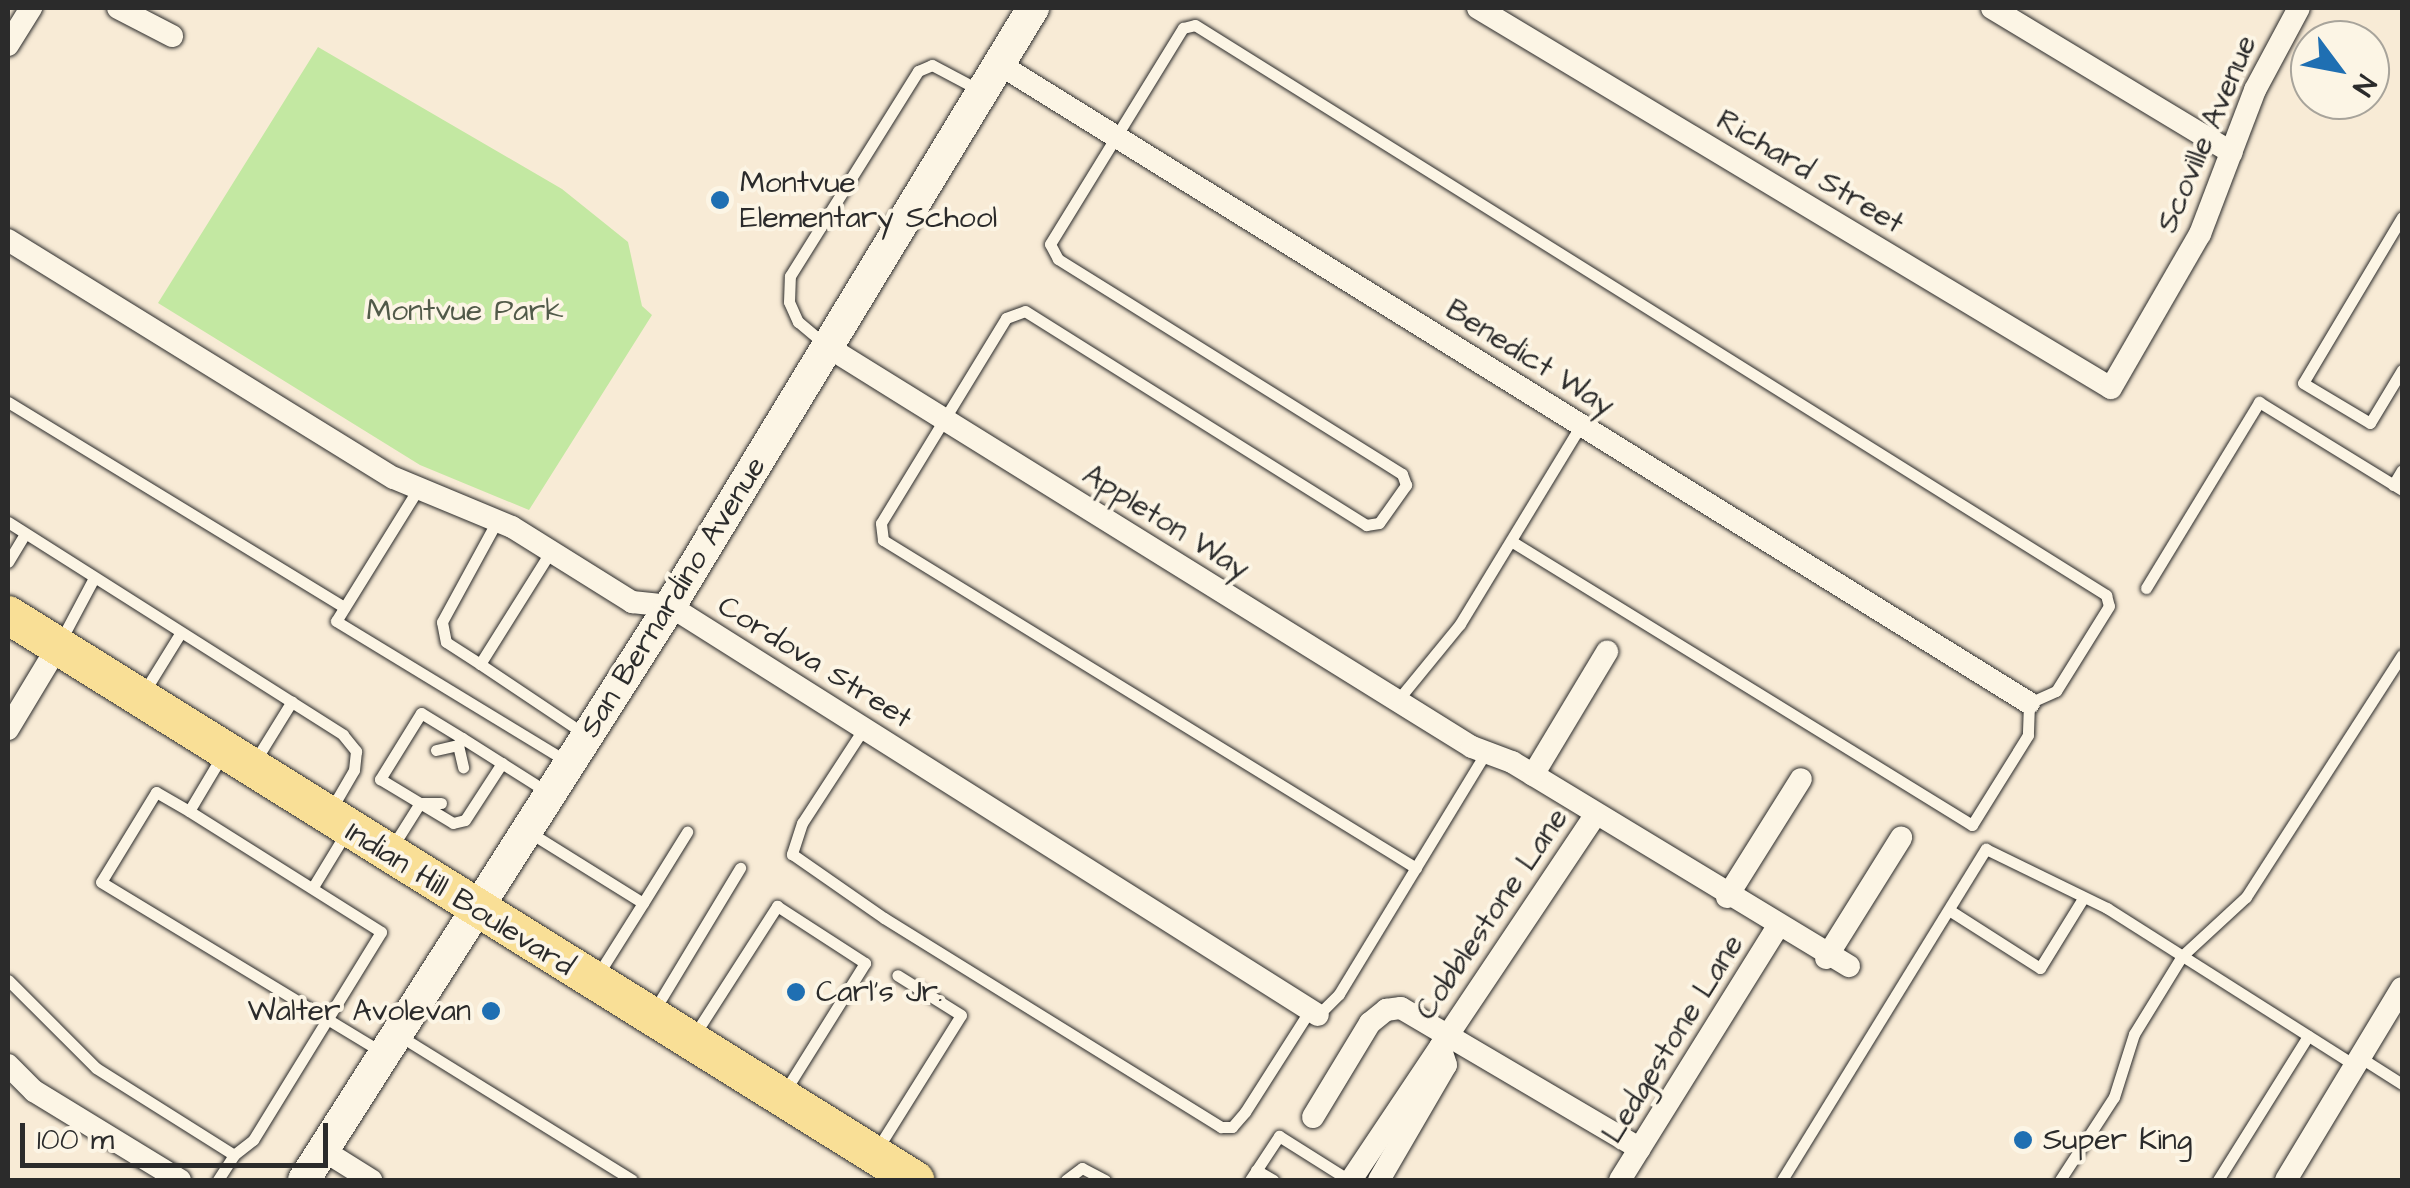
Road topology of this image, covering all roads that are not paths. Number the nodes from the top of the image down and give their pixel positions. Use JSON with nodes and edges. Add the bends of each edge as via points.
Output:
{"nodes":[{"id":1,"x":31,"y":8,"type":"edge"},
{"id":2,"x":118,"y":8,"type":"edge"},
{"id":3,"x":1033,"y":8,"type":"edge"},
{"id":4,"x":1478,"y":8,"type":"edge"},
{"id":5,"x":1992,"y":8,"type":"edge"},
{"id":6,"x":2299,"y":8,"type":"edge"},
{"id":7,"x":172,"y":36,"type":"dead end"},
{"id":8,"x":8,"y":45,"type":"edge"},
{"id":9,"x":1000,"y":64,"type":"junction"},
{"id":10,"x":982,"y":92,"type":"junction"},
{"id":11,"x":1118,"y":138,"type":"junction"},
{"id":12,"x":2232,"y":153,"type":"junction"},
{"id":13,"x":2400,"y":226,"type":"edge"},
{"id":14,"x":8,"y":240,"type":"edge"},
{"id":15,"x":828,"y":347,"type":"junction"},
{"id":16,"x":2402,"y":370,"type":"edge"},
{"id":17,"x":2111,"y":388,"type":"joint"},
{"id":18,"x":8,"y":402,"type":"edge"},
{"id":19,"x":944,"y":420,"type":"junction"},
{"id":20,"x":1582,"y":425,"type":"junction"},
{"id":21,"x":2402,"y":470,"type":"edge"},
{"id":22,"x":2398,"y":488,"type":"edge"},
{"id":23,"x":418,"y":489,"type":"junction"},
{"id":24,"x":497,"y":521,"type":"junction"},
{"id":25,"x":8,"y":522,"type":"edge"},
{"id":26,"x":26,"y":534,"type":"junction"},
{"id":27,"x":1511,"y":541,"type":"junction"},
{"id":28,"x":551,"y":552,"type":"junction"},
{"id":29,"x":8,"y":562,"type":"edge"},
{"id":30,"x":94,"y":578,"type":"junction"},
{"id":31,"x":2146,"y":588,"type":"dead end"},
{"id":32,"x":670,"y":606,"type":"junction"},
{"id":33,"x":344,"y":607,"type":"junction"},
{"id":34,"x":8,"y":614,"type":"edge"},
{"id":35,"x":181,"y":632,"type":"junction"},
{"id":36,"x":58,"y":646,"type":"junction"},
{"id":37,"x":1607,"y":652,"type":"dead end"},
{"id":38,"x":2402,"y":655,"type":"edge"},
{"id":39,"x":480,"y":664,"type":"junction"},
{"id":40,"x":140,"y":698,"type":"junction"},
{"id":41,"x":1397,"y":700,"type":"junction"},
{"id":42,"x":292,"y":701,"type":"junction"},
{"id":43,"x":2029,"y":703,"type":"junction"},
{"id":44,"x":11,"y":715,"type":"edge"},
{"id":45,"x":864,"y":728,"type":"junction"},
{"id":46,"x":460,"y":742,"type":"junction"},
{"id":47,"x":577,"y":749,"type":"junction"},
{"id":48,"x":1479,"y":749,"type":"junction"},
{"id":49,"x":436,"y":750,"type":"dead end"},
{"id":50,"x":238,"y":760,"type":"junction"},
{"id":51,"x":502,"y":763,"type":"junction"},
{"id":52,"x":463,"y":766,"type":"dead end"},
{"id":53,"x":1533,"y":775,"type":"junction"},
{"id":54,"x":1801,"y":779,"type":"dead end"},
{"id":55,"x":413,"y":786,"type":"dead end"},
{"id":56,"x":549,"y":792,"type":"junction"},
{"id":57,"x":420,"y":803,"type":"junction"},
{"id":58,"x":441,"y":803,"type":"dead end"},
{"id":59,"x":189,"y":811,"type":"junction"},
{"id":60,"x":1595,"y":814,"type":"junction"},
{"id":61,"x":337,"y":822,"type":"junction"},
{"id":62,"x":525,"y":830,"type":"junction"},
{"id":63,"x":688,"y":832,"type":"dead end"},
{"id":64,"x":1901,"y":838,"type":"dead end"},
{"id":65,"x":388,"y":854,"type":"junction"},
{"id":66,"x":740,"y":868,"type":"dead end"},
{"id":67,"x":1416,"y":868,"type":"junction"},
{"id":68,"x":313,"y":887,"type":"junction"},
{"id":69,"x":1727,"y":897,"type":"junction"},
{"id":70,"x":2082,"y":900,"type":"junction"},
{"id":71,"x":643,"y":903,"type":"junction"},
{"id":72,"x":474,"y":908,"type":"junction"},
{"id":73,"x":1948,"y":910,"type":"junction"},
{"id":74,"x":1777,"y":928,"type":"junction"},
{"id":75,"x":2182,"y":956,"type":"junction"},
{"id":76,"x":1826,"y":958,"type":"junction"},
{"id":77,"x":1849,"y":966,"type":"dead end"},
{"id":78,"x":897,"y":975,"type":"dead end"},
{"id":79,"x":8,"y":980,"type":"edge"},
{"id":80,"x":593,"y":982,"type":"junction"},
{"id":81,"x":2402,"y":988,"type":"edge"},
{"id":82,"x":1314,"y":1012,"type":"junction"},
{"id":83,"x":650,"y":1018,"type":"junction"},
{"id":84,"x":327,"y":1019,"type":"junction"},
{"id":85,"x":2308,"y":1036,"type":"junction"},
{"id":86,"x":690,"y":1041,"type":"junction"},
{"id":87,"x":1443,"y":1042,"type":"junction"},
{"id":88,"x":390,"y":1043,"type":"junction"},
{"id":89,"x":2356,"y":1060,"type":"junction"},
{"id":90,"x":8,"y":1065,"type":"edge"},
{"id":91,"x":2402,"y":1084,"type":"edge"},
{"id":92,"x":781,"y":1098,"type":"junction"},
{"id":93,"x":1314,"y":1117,"type":"dead end"},
{"id":94,"x":1640,"y":1149,"type":"junction"},
{"id":95,"x":323,"y":1150,"type":"junction"},
{"id":96,"x":234,"y":1155,"type":"junction"},
{"id":97,"x":873,"y":1155,"type":"junction"},
{"id":98,"x":1253,"y":1175,"type":"edge"},
{"id":99,"x":180,"y":1180,"type":"edge"},
{"id":100,"x":218,"y":1180,"type":"edge"},
{"id":101,"x":304,"y":1180,"type":"edge"},
{"id":102,"x":371,"y":1180,"type":"edge"},
{"id":103,"x":632,"y":1180,"type":"edge"},
{"id":104,"x":915,"y":1180,"type":"edge"},
{"id":105,"x":1066,"y":1180,"type":"edge"},
{"id":106,"x":1106,"y":1180,"type":"edge"},
{"id":107,"x":1273,"y":1180,"type":"edge"},
{"id":108,"x":1350,"y":1180,"type":"edge"},
{"id":109,"x":1379,"y":1180,"type":"edge"},
{"id":110,"x":1620,"y":1180,"type":"edge"},
{"id":111,"x":1782,"y":1180,"type":"edge"},
{"id":112,"x":2060,"y":1180,"type":"edge"},
{"id":113,"x":2218,"y":1180,"type":"edge"},
{"id":114,"x":2286,"y":1180,"type":"edge"}],
"edges":[{"from":1,"to":8,"type":"street"},
{"from":2,"to":7,"type":"street"},
{"from":3,"to":9,"type":"main road","name":"San Bernardino Avenue"},
{"from":4,"to":17,"type":"street","name":"Richard Street"},
{"from":5,"to":12,"type":"street"},
{"from":6,"to":12,"type":"street","name":"Scoville Avenue","via":[[2254,90]]},
{"from":9,"to":10,"type":"main road","name":"San Bernardino Avenue"},
{"from":9,"to":11,"type":"street","name":"Benedict Way"},
{"from":10,"to":15,"type":"main road","name":"San Bernardino Avenue"},
{"from":10,"to":15,"type":"lane","via":[[932,65],[918,71],[790,276],[789,302],[798,322]]},
{"from":11,"to":19,"type":"lane","via":[[1050,244],[1058,259],[1402,474],[1406,485],[1378,523],[1366,525],[1025,312],[1006,318]]},
{"from":11,"to":20,"type":"street","name":"Benedict Way"},
{"from":11,"to":43,"type":"lane","via":[[1184,28],[1195,25],[2106,596],[2109,606],[2056,691]]},
{"from":12,"to":17,"type":"street","name":"Scoville Avenue","via":[[2200,234]]},
{"from":13,"to":16,"type":"lane","via":[[2303,382],[2370,423]]},
{"from":14,"to":23,"type":"street","name":"Cordova Street"},
{"from":15,"to":19,"type":"street","name":"Appleton Way"},
{"from":15,"to":32,"type":"main road","name":"San Bernardino Avenue"},
{"from":18,"to":33,"type":"lane"},
{"from":19,"to":41,"type":"street","name":"Appleton Way"},
{"from":19,"to":67,"type":"lane","via":[[880,523],[883,540]]},
{"from":20,"to":27,"type":"lane"},
{"from":20,"to":43,"type":"street","name":"Benedict Way"},
{"from":21,"to":22,"type":"lane"},
{"from":22,"to":31,"type":"lane","via":[[2260,402]]},
{"from":23,"to":24,"type":"street","name":"Cordova Street"},
{"from":23,"to":33,"type":"lane"},
{"from":24,"to":28,"type":"street","name":"Cordova Street"},
{"from":24,"to":39,"type":"lane","via":[[442,622],[446,642]]},
{"from":25,"to":26,"type":"lane"},
{"from":26,"to":29,"type":"lane"},
{"from":26,"to":30,"type":"lane"},
{"from":27,"to":41,"type":"lane","via":[[1460,624]]},
{"from":27,"to":43,"type":"lane","via":[[1972,825],[2028,735]]},
{"from":28,"to":32,"type":"street","name":"Cordova Street","via":[[632,602]]},
{"from":28,"to":39,"type":"lane"},
{"from":30,"to":35,"type":"lane"},
{"from":30,"to":36,"type":"lane"},
{"from":32,"to":45,"type":"street","name":"Cordova Street"},
{"from":32,"to":47,"type":"main road","name":"San Bernardino Avenue"},
{"from":33,"to":47,"type":"lane","via":[[336,621]]},
{"from":34,"to":36,"type":"main road","name":"Indian Hill Boulevard"},
{"from":35,"to":40,"type":"lane"},
{"from":35,"to":42,"type":"lane"},
{"from":36,"to":40,"type":"main road","name":"Indian Hill Boulevard"},
{"from":36,"to":44,"type":"street"},
{"from":37,"to":53,"type":"street"},
{"from":38,"to":75,"type":"lane","via":[[2246,897]]},
{"from":39,"to":47,"type":"lane"},
{"from":40,"to":50,"type":"main road","name":"Indian Hill Boulevard"},
{"from":41,"to":48,"type":"street","name":"Appleton Way"},
{"from":42,"to":50,"type":"lane"},
{"from":42,"to":61,"type":"lane","via":[[356,751]]},
{"from":45,"to":82,"type":"street","name":"Cordova Street"},
{"from":45,"to":82,"type":"lane","via":[[802,823],[792,854],[870,909],[1221,1127],[1245,1112]]},
{"from":46,"to":49,"type":"lane"},
{"from":46,"to":51,"type":"lane"},
{"from":46,"to":52,"type":"lane"},
{"from":46,"to":57,"type":"lane","via":[[422,713],[380,779]]},
{"from":47,"to":56,"type":"main road","name":"San Bernardino Avenue"},
{"from":48,"to":53,"type":"street","name":"Appleton Way"},
{"from":48,"to":67,"type":"lane"},
{"from":50,"to":59,"type":"lane"},
{"from":50,"to":61,"type":"main road","name":"Indian Hill Boulevard"},
{"from":51,"to":56,"type":"lane"},
{"from":51,"to":57,"type":"lane","via":[[466,820],[453,822]]},
{"from":53,"to":60,"type":"street","name":"Appleton Way"},
{"from":54,"to":69,"type":"street"},
{"from":55,"to":57,"type":"lane"},
{"from":56,"to":62,"type":"main road","name":"San Bernardino Avenue"},
{"from":57,"to":58,"type":"lane"},
{"from":57,"to":65,"type":"lane"},
{"from":59,"to":68,"type":"lane"},
{"from":59,"to":84,"type":"lane","via":[[156,792],[101,882]]},
{"from":60,"to":69,"type":"street","name":"Appleton Way"},
{"from":60,"to":87,"type":"street","name":"Cobblestone Lane"},
{"from":61,"to":65,"type":"main road","name":"Indian Hill Boulevard"},
{"from":61,"to":68,"type":"lane"},
{"from":62,"to":71,"type":"lane"},
{"from":62,"to":72,"type":"main road","name":"San Bernardino Avenue"},
{"from":63,"to":71,"type":"lane"},
{"from":64,"to":76,"type":"street"},
{"from":65,"to":72,"type":"main road","name":"Indian Hill Boulevard"},
{"from":66,"to":83,"type":"lane"},
{"from":67,"to":82,"type":"lane","via":[[1339,994]]},
{"from":68,"to":84,"type":"lane","via":[[382,932]]},
{"from":69,"to":74,"type":"street","name":"Appleton Way"},
{"from":70,"to":73,"type":"lane","via":[[1986,849]]},
{"from":70,"to":73,"type":"lane","via":[[2040,968]]},
{"from":70,"to":75,"type":"lane","via":[[2107,908]]},
{"from":71,"to":80,"type":"lane"},
{"from":72,"to":80,"type":"main road","name":"Indian Hill Boulevard"},
{"from":72,"to":88,"type":"main road","name":"San Bernardino Avenue"},
{"from":73,"to":111,"type":"lane"},
{"from":74,"to":76,"type":"street","name":"Appleton Way"},
{"from":74,"to":94,"type":"street","name":"Ledgestone Lane"},
{"from":75,"to":85,"type":"lane"},
{"from":75,"to":112,"type":"lane","via":[[2134,1034],[2114,1097]]},
{"from":76,"to":77,"type":"street","name":"Appleton Way"},
{"from":78,"to":97,"type":"lane","via":[[962,1015]]},
{"from":79,"to":96,"type":"lane","via":[[96,1068]]},
{"from":80,"to":83,"type":"main road","name":"Indian Hill Boulevard"},
{"from":81,"to":89,"type":"street"},
{"from":83,"to":86,"type":"main road","name":"Indian Hill Boulevard"},
{"from":84,"to":88,"type":"lane"},
{"from":84,"to":96,"type":"lane","via":[[252,1140]]},
{"from":85,"to":89,"type":"lane"},
{"from":85,"to":113,"type":"lane"},
{"from":86,"to":92,"type":"main road","name":"Indian Hill Boulevard"},
{"from":86,"to":92,"type":"lane","via":[[776,906],[866,962]]},
{"from":87,"to":93,"type":"street","via":[[1401,1008],[1378,1014]]},
{"from":87,"to":94,"type":"street"},
{"from":87,"to":108,"type":"street","name":"Cobblestone Lane"},
{"from":87,"to":109,"type":"street","name":"Cobblestone Lane","via":[[1446,1064]]},
{"from":88,"to":95,"type":"main road","name":"San Bernardino Avenue"},
{"from":88,"to":103,"type":"lane"},
{"from":89,"to":91,"type":"lane"},
{"from":89,"to":114,"type":"street"},
{"from":90,"to":99,"type":"street","via":[[34,1091]]},
{"from":92,"to":97,"type":"main road","name":"Indian Hill Boulevard"},
{"from":94,"to":110,"type":"street","name":"Ledgestone Lane"},
{"from":95,"to":101,"type":"main road","name":"San Bernardino Avenue"},
{"from":95,"to":102,"type":"street"},
{"from":96,"to":100,"type":"lane"},
{"from":97,"to":104,"type":"main road","name":"Indian Hill Boulevard"},
{"from":98,"to":107,"type":"lane"},
{"from":98,"to":108,"type":"lane","via":[[1279,1136]]},
{"from":105,"to":106,"type":"lane","via":[[1082,1168]]}]}
